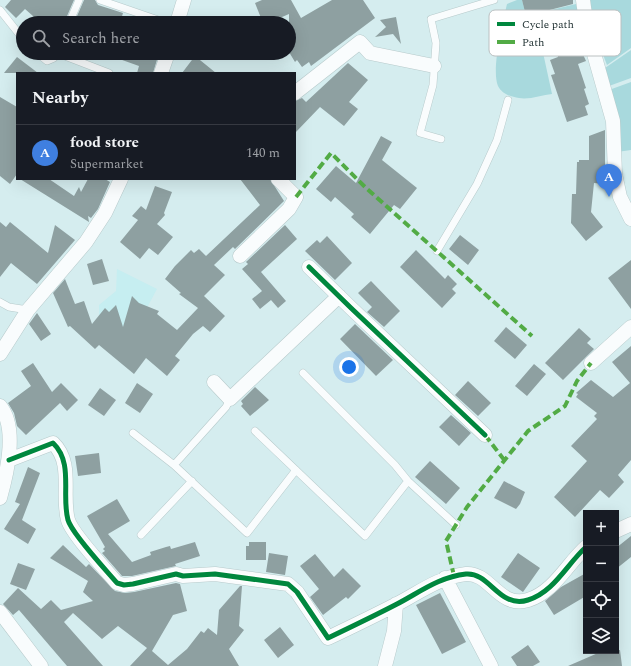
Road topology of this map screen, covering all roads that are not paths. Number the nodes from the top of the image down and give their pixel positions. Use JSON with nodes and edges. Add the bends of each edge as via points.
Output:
{"nodes":[{"id":1,"x":78,"y":0,"type":"edge"},
{"id":2,"x":100,"y":0,"type":"edge"},
{"id":3,"x":184,"y":0,"type":"edge"},
{"id":4,"x":494,"y":0,"type":"edge"},
{"id":5,"x":584,"y":0,"type":"edge"},
{"id":6,"x":0,"y":10,"type":"edge"},
{"id":7,"x":585,"y":10,"type":"edge"},
{"id":8,"x":72,"y":16,"type":"edge"},
{"id":9,"x":147,"y":16,"type":"edge"},
{"id":10,"x":179,"y":16,"type":"edge"},
{"id":11,"x":16,"y":29,"type":"edge"},
{"id":12,"x":595,"y":56,"type":"edge"},
{"id":13,"x":75,"y":60,"type":"edge"},
{"id":14,"x":166,"y":60,"type":"edge"},
{"id":15,"x":434,"y":66,"type":"junction"},
{"id":16,"x":106,"y":72,"type":"edge"},
{"id":17,"x":161,"y":72,"type":"edge"},
{"id":18,"x":296,"y":92,"type":"edge"},
{"id":19,"x":508,"y":100,"type":"dead end"},
{"id":20,"x":441,"y":139,"type":"dead end"},
{"id":21,"x":121,"y":180,"type":"edge"},
{"id":22,"x":279,"y":180,"type":"edge"},
{"id":23,"x":625,"y":195,"type":"edge"},
{"id":24,"x":631,"y":220,"type":"edge"},
{"id":25,"x":437,"y":251,"type":"dead end"},
{"id":26,"x":240,"y":256,"type":"dead end"},
{"id":27,"x":309,"y":267,"type":"dead end"},
{"id":28,"x":339,"y":296,"type":"junction"},
{"id":29,"x":0,"y":302,"type":"edge"},
{"id":30,"x":28,"y":310,"type":"junction"},
{"id":31,"x":631,"y":327,"type":"edge"},
{"id":32,"x":0,"y":354,"type":"edge"},
{"id":33,"x":591,"y":363,"type":"dead end"},
{"id":34,"x":303,"y":373,"type":"dead end"},
{"id":35,"x":214,"y":382,"type":"dead end"},
{"id":36,"x":230,"y":399,"type":"junction"},
{"id":37,"x":0,"y":406,"type":"edge"},
{"id":38,"x":255,"y":431,"type":"dead end"},
{"id":39,"x":133,"y":432,"type":"dead end"},
{"id":40,"x":486,"y":434,"type":"dead end"},
{"id":41,"x":9,"y":460,"type":"junction"},
{"id":42,"x":174,"y":465,"type":"junction"},
{"id":43,"x":296,"y":470,"type":"junction"},
{"id":44,"x":192,"y":481,"type":"junction"},
{"id":45,"x":408,"y":481,"type":"junction"},
{"id":46,"x":0,"y":498,"type":"edge"},
{"id":47,"x":631,"y":524,"type":"edge"},
{"id":48,"x":456,"y":525,"type":"dead end"},
{"id":49,"x":619,"y":530,"type":"edge"},
{"id":50,"x":142,"y":535,"type":"dead end"},
{"id":51,"x":583,"y":550,"type":"edge"},
{"id":52,"x":445,"y":578,"type":"junction"},
{"id":53,"x":396,"y":604,"type":"junction"},
{"id":54,"x":0,"y":612,"type":"edge"},
{"id":55,"x":41,"y":666,"type":"edge"},
{"id":56,"x":386,"y":666,"type":"edge"},
{"id":57,"x":491,"y":666,"type":"edge"}],
"edges":[{"from":1,"to":8,"type":"lane"},
{"from":2,"to":9,"type":"lane"},
{"from":3,"to":10,"type":"street"},
{"from":4,"to":15,"type":"lane","via":[[431,19],[436,43]]},
{"from":5,"to":7,"type":"street"},
{"from":6,"to":11,"type":"lane"},
{"from":12,"to":23,"type":"street","via":[[613,121],[615,174]]},
{"from":13,"to":16,"type":"lane"},
{"from":14,"to":17,"type":"street"},
{"from":15,"to":18,"type":"street","via":[[370,53],[360,42]]},
{"from":15,"to":20,"type":"lane","via":[[433,85],[420,133]]},
{"from":19,"to":25,"type":"lane","via":[[497,140],[477,184]]},
{"from":21,"to":30,"type":"street","via":[[105,213],[86,242]]},
{"from":22,"to":26,"type":"street","via":[[296,197],[289,209]]},
{"from":23,"to":24,"type":"street"},
{"from":27,"to":28,"type":"street"},
{"from":28,"to":36,"type":"street"},
{"from":28,"to":40,"type":"street"},
{"from":29,"to":30,"type":"lane","via":[[8,307]]},
{"from":30,"to":32,"type":"street"},
{"from":31,"to":33,"type":"street"},
{"from":34,"to":45,"type":"lane"},
{"from":35,"to":36,"type":"street"},
{"from":36,"to":42,"type":"lane","via":[[226,407]]},
{"from":37,"to":41,"type":"street","via":[[5,411],[9,428]]},
{"from":38,"to":43,"type":"lane"},
{"from":39,"to":42,"type":"lane"},
{"from":41,"to":46,"type":"street"},
{"from":41,"to":53,"type":"street","via":[[53,443],[60,449],[65,466],[68,520],[116,583],[133,584],[176,574],[215,574],[288,584],[297,592],[328,638]]},
{"from":42,"to":44,"type":"lane"},
{"from":43,"to":44,"type":"lane","via":[[247,532]]},
{"from":43,"to":45,"type":"lane","via":[[365,536]]},
{"from":44,"to":50,"type":"lane"},
{"from":45,"to":48,"type":"lane"},
{"from":47,"to":49,"type":"street"},
{"from":51,"to":52,"type":"street","via":[[562,575],[532,599],[523,601],[506,598],[472,574]]},
{"from":52,"to":53,"type":"street"},
{"from":52,"to":57,"type":"street"},
{"from":53,"to":56,"type":"street","via":[[394,631]]},
{"from":54,"to":55,"type":"street"}]}
